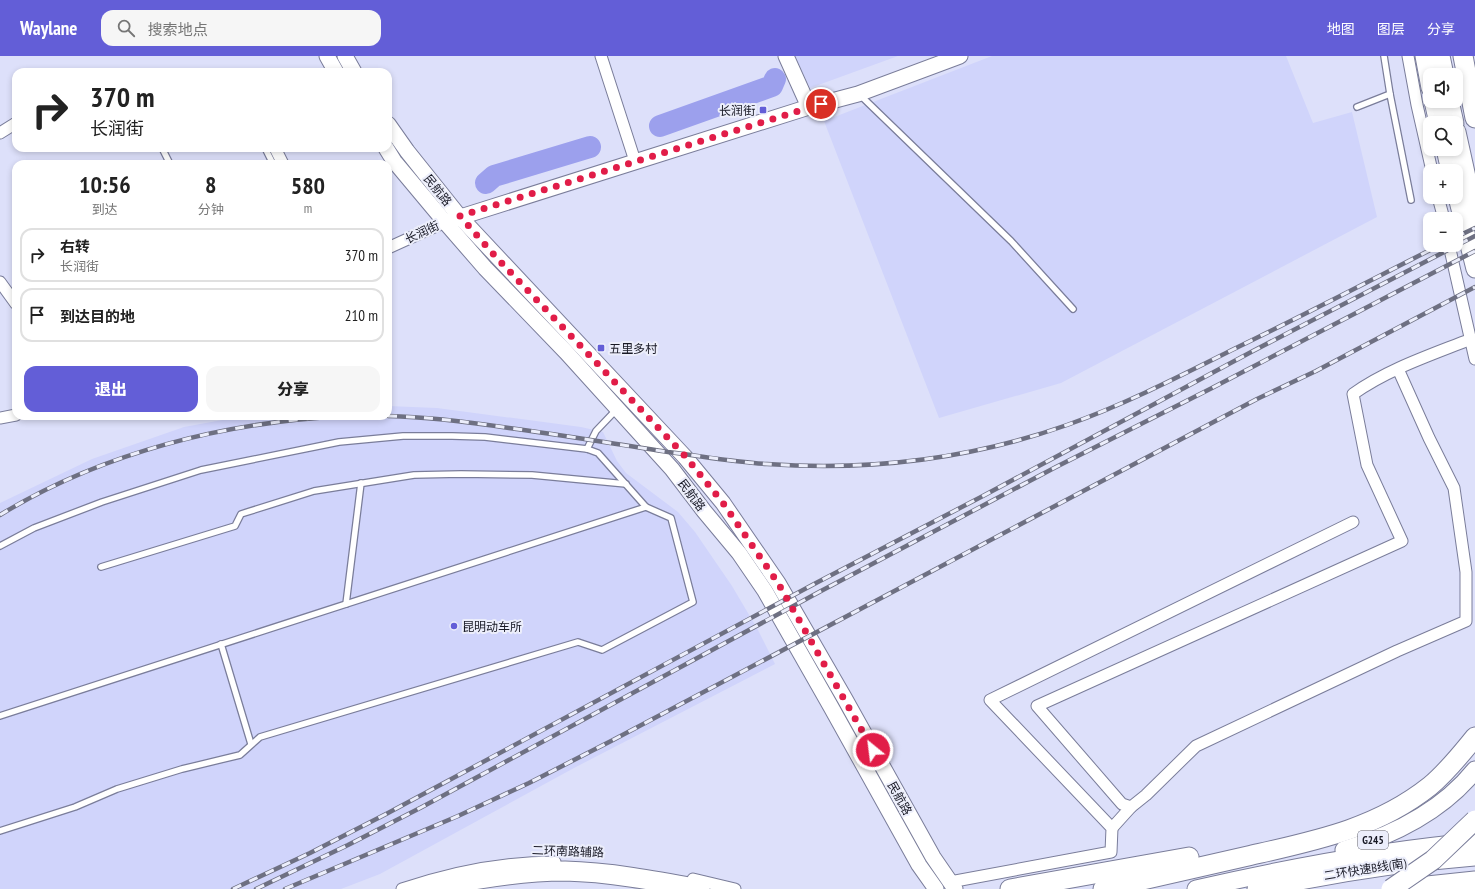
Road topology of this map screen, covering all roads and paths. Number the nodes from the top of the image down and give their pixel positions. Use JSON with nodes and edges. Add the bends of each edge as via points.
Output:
{"nodes":[{"id":1,"x":327,"y":56,"type":"edge"},
{"id":2,"x":345,"y":56,"type":"edge"},
{"id":3,"x":601,"y":56,"type":"edge"},
{"id":4,"x":786,"y":56,"type":"edge"},
{"id":5,"x":960,"y":56,"type":"edge"},
{"id":6,"x":1384,"y":56,"type":"edge"},
{"id":7,"x":1408,"y":56,"type":"edge"},
{"id":8,"x":1424,"y":56,"type":"edge"},
{"id":9,"x":1441,"y":56,"type":"edge"},
{"id":10,"x":1463,"y":56,"type":"edge"},
{"id":11,"x":1471,"y":56,"type":"edge"},
{"id":12,"x":334,"y":68,"type":"edge"},
{"id":13,"x":352,"y":68,"type":"edge"},
{"id":14,"x":1426,"y":68,"type":"edge"},
{"id":15,"x":1444,"y":68,"type":"edge"},
{"id":16,"x":1475,"y":82,"type":"edge"},
{"id":17,"x":858,"y":94,"type":"junction"},
{"id":18,"x":1390,"y":94,"type":"junction"},
{"id":19,"x":809,"y":107,"type":"junction"},
{"id":20,"x":1357,"y":107,"type":"dead end"},
{"id":21,"x":1452,"y":108,"type":"edge"},
{"id":22,"x":1475,"y":118,"type":"edge"},
{"id":23,"x":12,"y":125,"type":"edge"},
{"id":24,"x":392,"y":130,"type":"edge"},
{"id":25,"x":0,"y":133,"type":"edge"},
{"id":26,"x":388,"y":152,"type":"edge"},
{"id":27,"x":1461,"y":156,"type":"edge"},
{"id":28,"x":635,"y":162,"type":"junction"},
{"id":29,"x":1430,"y":164,"type":"edge"},
{"id":30,"x":1475,"y":197,"type":"edge"},
{"id":31,"x":1411,"y":200,"type":"dead end"},
{"id":32,"x":1459,"y":204,"type":"edge"},
{"id":33,"x":460,"y":216,"type":"junction"},
{"id":34,"x":1475,"y":218,"type":"edge"},
{"id":35,"x":445,"y":222,"type":"junction"},
{"id":36,"x":392,"y":246,"type":"edge"},
{"id":37,"x":1452,"y":252,"type":"edge"},
{"id":38,"x":1475,"y":269,"type":"edge"},
{"id":39,"x":0,"y":282,"type":"edge"},
{"id":40,"x":12,"y":298,"type":"edge"},
{"id":41,"x":1073,"y":309,"type":"dead end"},
{"id":42,"x":1471,"y":339,"type":"junction"},
{"id":43,"x":1475,"y":359,"type":"edge"},
{"id":44,"x":1398,"y":369,"type":"junction"},
{"id":45,"x":617,"y":409,"type":"junction"},
{"id":46,"x":12,"y":416,"type":"edge"},
{"id":47,"x":0,"y":418,"type":"edge"},
{"id":48,"x":587,"y":449,"type":"junction"},
{"id":49,"x":361,"y":483,"type":"junction"},
{"id":50,"x":626,"y":484,"type":"junction"},
{"id":51,"x":646,"y":507,"type":"junction"},
{"id":52,"x":1353,"y":522,"type":"dead end"},
{"id":53,"x":0,"y":546,"type":"edge"},
{"id":54,"x":101,"y":567,"type":"dead end"},
{"id":55,"x":346,"y":604,"type":"junction"},
{"id":56,"x":221,"y":644,"type":"junction"},
{"id":57,"x":0,"y":716,"type":"edge"},
{"id":58,"x":1475,"y":737,"type":"edge"},
{"id":59,"x":251,"y":744,"type":"junction"},
{"id":60,"x":1475,"y":770,"type":"edge"},
{"id":61,"x":1131,"y":807,"type":"junction"},
{"id":62,"x":1379,"y":818,"type":"junction"},
{"id":63,"x":1475,"y":820,"type":"edge"},
{"id":64,"x":1112,"y":828,"type":"junction"},
{"id":65,"x":0,"y":831,"type":"edge"},
{"id":66,"x":1475,"y":842,"type":"edge"},
{"id":67,"x":1475,"y":856,"type":"edge"},
{"id":68,"x":1475,"y":881,"type":"edge"},
{"id":69,"x":1255,"y":882,"type":"edge"},
{"id":70,"x":952,"y":885,"type":"edge"},
{"id":71,"x":1475,"y":886,"type":"edge"},
{"id":72,"x":402,"y":889,"type":"edge"},
{"id":73,"x":429,"y":889,"type":"edge"},
{"id":74,"x":700,"y":889,"type":"edge"},
{"id":75,"x":735,"y":889,"type":"edge"},
{"id":76,"x":936,"y":889,"type":"edge"},
{"id":77,"x":1010,"y":889,"type":"edge"},
{"id":78,"x":1103,"y":889,"type":"edge"},
{"id":79,"x":1196,"y":889,"type":"edge"},
{"id":80,"x":1392,"y":889,"type":"edge"},
{"id":81,"x":1398,"y":889,"type":"edge"},
{"id":82,"x":1460,"y":889,"type":"edge"}],
"edges":[{"from":1,"to":12,"type":"main road"},
{"from":2,"to":13,"type":"main road"},
{"from":3,"to":28,"type":"street"},
{"from":4,"to":19,"type":"main road"},
{"from":5,"to":17,"type":"main road","name":"长润街"},
{"from":6,"to":18,"type":"lane"},
{"from":7,"to":29,"type":"street"},
{"from":8,"to":14,"type":"main road"},
{"from":9,"to":15,"type":"highway"},
{"from":10,"to":22,"type":"highway"},
{"from":11,"to":16,"type":"main road"},
{"from":17,"to":19,"type":"main road","name":"长润街"},
{"from":17,"to":41,"type":"lane","via":[[1011,241]]},
{"from":18,"to":20,"type":"lane"},
{"from":18,"to":31,"type":"lane"},
{"from":19,"to":28,"type":"main road","name":"长润街"},
{"from":21,"to":30,"type":"main road"},
{"from":23,"to":25,"type":"street"},
{"from":24,"to":33,"type":"main road","name":"民航路"},
{"from":26,"to":35,"type":"main road","name":"民航路"},
{"from":27,"to":34,"type":"highway"},
{"from":28,"to":33,"type":"main road","name":"长润街"},
{"from":32,"to":38,"type":"main road"},
{"from":33,"to":35,"type":"main road","name":"长润街"},
{"from":33,"to":70,"type":"main road","name":"民航路","via":[[686,457],[723,503],[778,583],[933,857]]},
{"from":35,"to":36,"type":"street","name":"长润街"},
{"from":35,"to":45,"type":"main road","name":"民航路"},
{"from":37,"to":42,"type":"street"},
{"from":39,"to":40,"type":"street"},
{"from":42,"to":43,"type":"street"},
{"from":42,"to":44,"type":"street"},
{"from":44,"to":61,"type":"street","via":[[1454,488],[1466,572],[1466,621],[1196,746]]},
{"from":44,"to":61,"type":"street","via":[[1353,394],[1367,465],[1402,541],[1037,706],[1122,804]]},
{"from":45,"to":48,"type":"lane","via":[[596,430]]},
{"from":45,"to":76,"type":"main road","name":"民航路","via":[[672,469],[739,553],[765,591],[919,865]]},
{"from":46,"to":47,"type":"street"},
{"from":48,"to":50,"type":"lane","via":[[598,453]]},
{"from":48,"to":53,"type":"lane","via":[[485,437],[452,436],[403,436],[339,442],[201,470],[102,502],[34,528]]},
{"from":49,"to":50,"type":"lane","via":[[414,475],[461,474],[532,475]]},
{"from":49,"to":54,"type":"lane","via":[[314,491],[241,514],[235,526]]},
{"from":49,"to":55,"type":"lane"},
{"from":50,"to":51,"type":"lane"},
{"from":51,"to":55,"type":"lane"},
{"from":51,"to":59,"type":"lane","via":[[671,518],[693,602],[602,650],[578,642],[260,737]]},
{"from":52,"to":64,"type":"street","via":[[990,700]]},
{"from":55,"to":56,"type":"lane"},
{"from":56,"to":57,"type":"lane"},
{"from":56,"to":59,"type":"lane"},
{"from":58,"to":62,"type":"highway","via":[[1431,785]]},
{"from":59,"to":65,"type":"lane","via":[[240,755],[117,789],[75,807]]},
{"from":60,"to":69,"type":"main road","number":"G245","via":[[1440,804],[1387,834]]},
{"from":61,"to":64,"type":"street"},
{"from":62,"to":77,"type":"highway","via":[[1302,838]]},
{"from":62,"to":78,"type":"highway","via":[[1325,838]]},
{"from":63,"to":80,"type":"highway","bridge":true,"via":[[1433,860]]},
{"from":64,"to":70,"type":"street","via":[[1111,852]]},
{"from":66,"to":69,"type":"main road","via":[[1350,857]]},
{"from":67,"to":69,"type":"highway","name":"二环快速B线(南)","bridge":true},
{"from":68,"to":81,"type":"highway"},
{"from":69,"to":79,"type":"main road","number":"G245"},
{"from":71,"to":82,"type":"main road"},
{"from":72,"to":75,"type":"street","name":"二环南路辅路","via":[[474,869],[531,862],[562,862],[633,869]]},
{"from":73,"to":74,"type":"highway","via":[[492,877],[550,872],[597,874]]}]}
